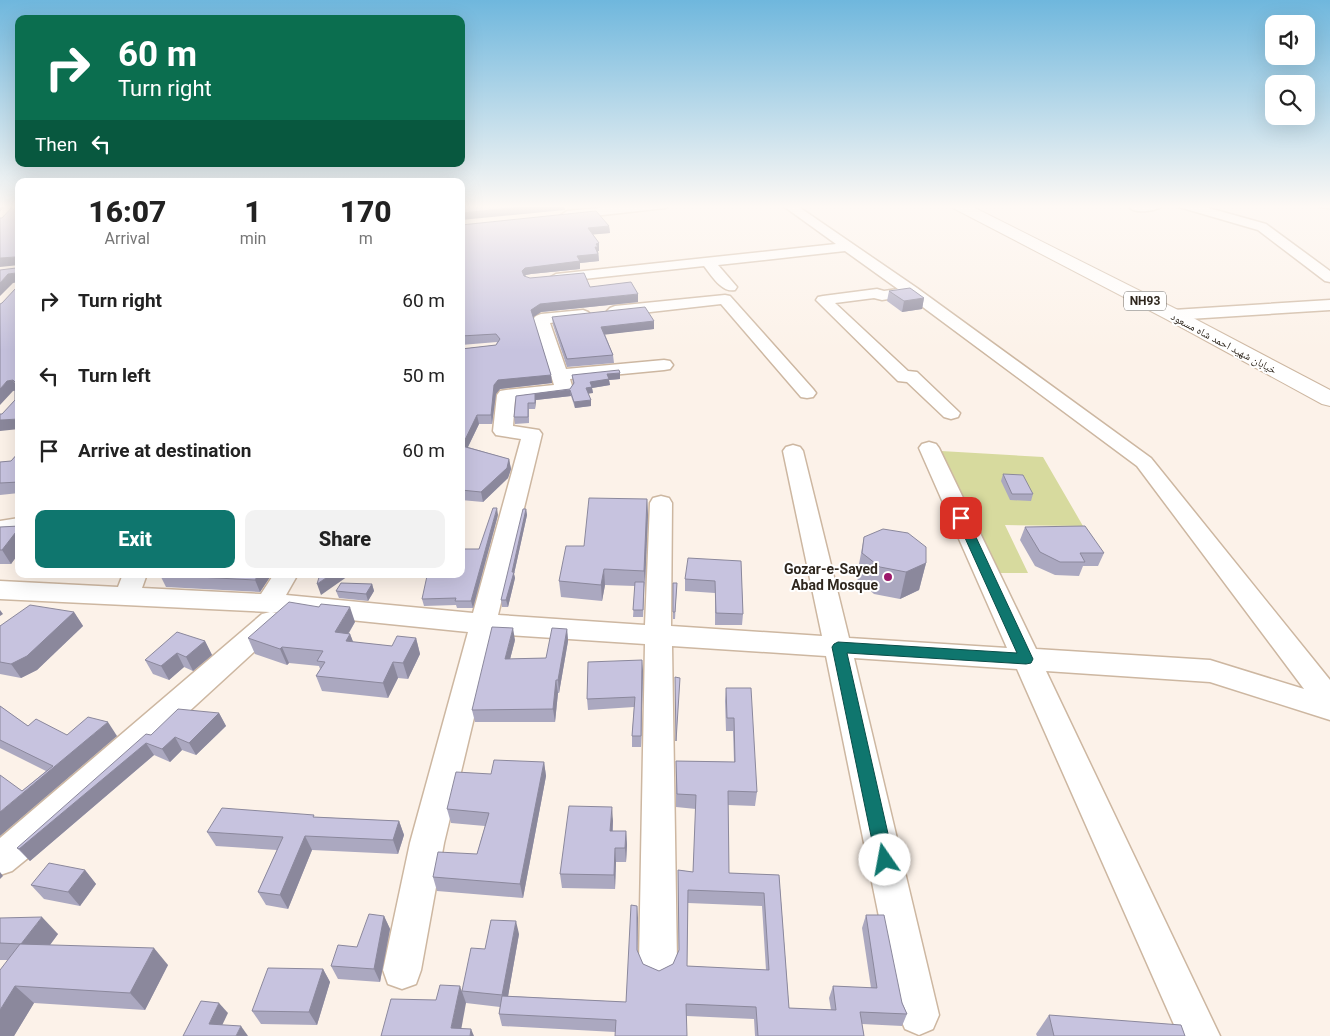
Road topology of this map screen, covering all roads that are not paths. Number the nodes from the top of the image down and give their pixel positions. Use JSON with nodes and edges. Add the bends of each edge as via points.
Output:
{"nodes":[{"id":1,"x":784,"y":253,"type":"edge"},
{"id":2,"x":858,"y":253,"type":"edge"},
{"id":3,"x":1052,"y":253,"type":"edge"},
{"id":4,"x":1297,"y":253,"type":"edge"},
{"id":5,"x":708,"y":262,"type":"junction"},
{"id":6,"x":1330,"y":278,"type":"edge"},
{"id":7,"x":541,"y":279,"type":"edge"},
{"id":8,"x":730,"y":287,"type":"dead end"},
{"id":9,"x":912,"y":291,"type":"junction"},
{"id":10,"x":1330,"y":305,"type":"edge"},
{"id":11,"x":1173,"y":315,"type":"junction"},
{"id":12,"x":664,"y":365,"type":"dead end"},
{"id":13,"x":560,"y":375,"type":"junction"},
{"id":14,"x":808,"y":392,"type":"dead end"},
{"id":15,"x":1330,"y":399,"type":"edge"},
{"id":16,"x":951,"y":413,"type":"dead end"},
{"id":17,"x":929,"y":448,"type":"dead end"},
{"id":18,"x":793,"y":451,"type":"dead end"},
{"id":19,"x":661,"y":503,"type":"dead end"},
{"id":20,"x":15,"y":526,"type":"edge"},
{"id":21,"x":0,"y":528,"type":"edge"},
{"id":22,"x":285,"y":578,"type":"edge"},
{"id":23,"x":131,"y":585,"type":"edge"},
{"id":24,"x":0,"y":590,"type":"edge"},
{"id":25,"x":55,"y":593,"type":"junction"},
{"id":26,"x":279,"y":604,"type":"junction"},
{"id":27,"x":24,"y":615,"type":"edge"},
{"id":28,"x":484,"y":624,"type":"junction"},
{"id":29,"x":658,"y":636,"type":"junction"},
{"id":30,"x":838,"y":647,"type":"junction"},
{"id":31,"x":1026,"y":659,"type":"junction"},
{"id":32,"x":1330,"y":701,"type":"edge"},
{"id":33,"x":1330,"y":708,"type":"edge"},
{"id":34,"x":0,"y":859,"type":"edge"},
{"id":35,"x":658,"y":963,"type":"dead end"},
{"id":36,"x":402,"y":970,"type":"dead end"},
{"id":37,"x":919,"y":1015,"type":"dead end"},
{"id":38,"x":1200,"y":1036,"type":"edge"}],
"edges":[{"from":1,"to":5,"type":"street"},
{"from":2,"to":9,"type":"street"},
{"from":3,"to":11,"type":"main road","name":"خیابان شهید احمد شاه مسعود","number":"NH93"},
{"from":4,"to":6,"type":"street"},
{"from":5,"to":7,"type":"street"},
{"from":5,"to":8,"type":"street"},
{"from":9,"to":16,"type":"street","via":[[823,300],[904,377],[911,376]]},
{"from":9,"to":32,"type":"street","via":[[1144,462]]},
{"from":10,"to":11,"type":"street"},
{"from":11,"to":15,"type":"main road","name":"خیابان شهید احمد شاه مسعود","number":"NH93"},
{"from":12,"to":13,"type":"street"},
{"from":13,"to":14,"type":"street","via":[[541,319],[725,299]]},
{"from":13,"to":28,"type":"street","via":[[564,389],[506,395],[503,431],[532,434]]},
{"from":17,"to":31,"type":"street"},
{"from":18,"to":30,"type":"street"},
{"from":19,"to":29,"type":"street"},
{"from":20,"to":21,"type":"street"},
{"from":22,"to":26,"type":"street"},
{"from":23,"to":25,"type":"street"},
{"from":23,"to":26,"type":"street"},
{"from":24,"to":25,"type":"street"},
{"from":25,"to":27,"type":"street"},
{"from":26,"to":28,"type":"street"},
{"from":26,"to":34,"type":"street","via":[[27,838]]},
{"from":28,"to":29,"type":"street"},
{"from":28,"to":36,"type":"street","via":[[427,842]]},
{"from":29,"to":30,"type":"street"},
{"from":29,"to":35,"type":"street"},
{"from":30,"to":31,"type":"street"},
{"from":30,"to":37,"type":"street"},
{"from":31,"to":33,"type":"street","via":[[1210,671]]},
{"from":31,"to":38,"type":"street"}]}
